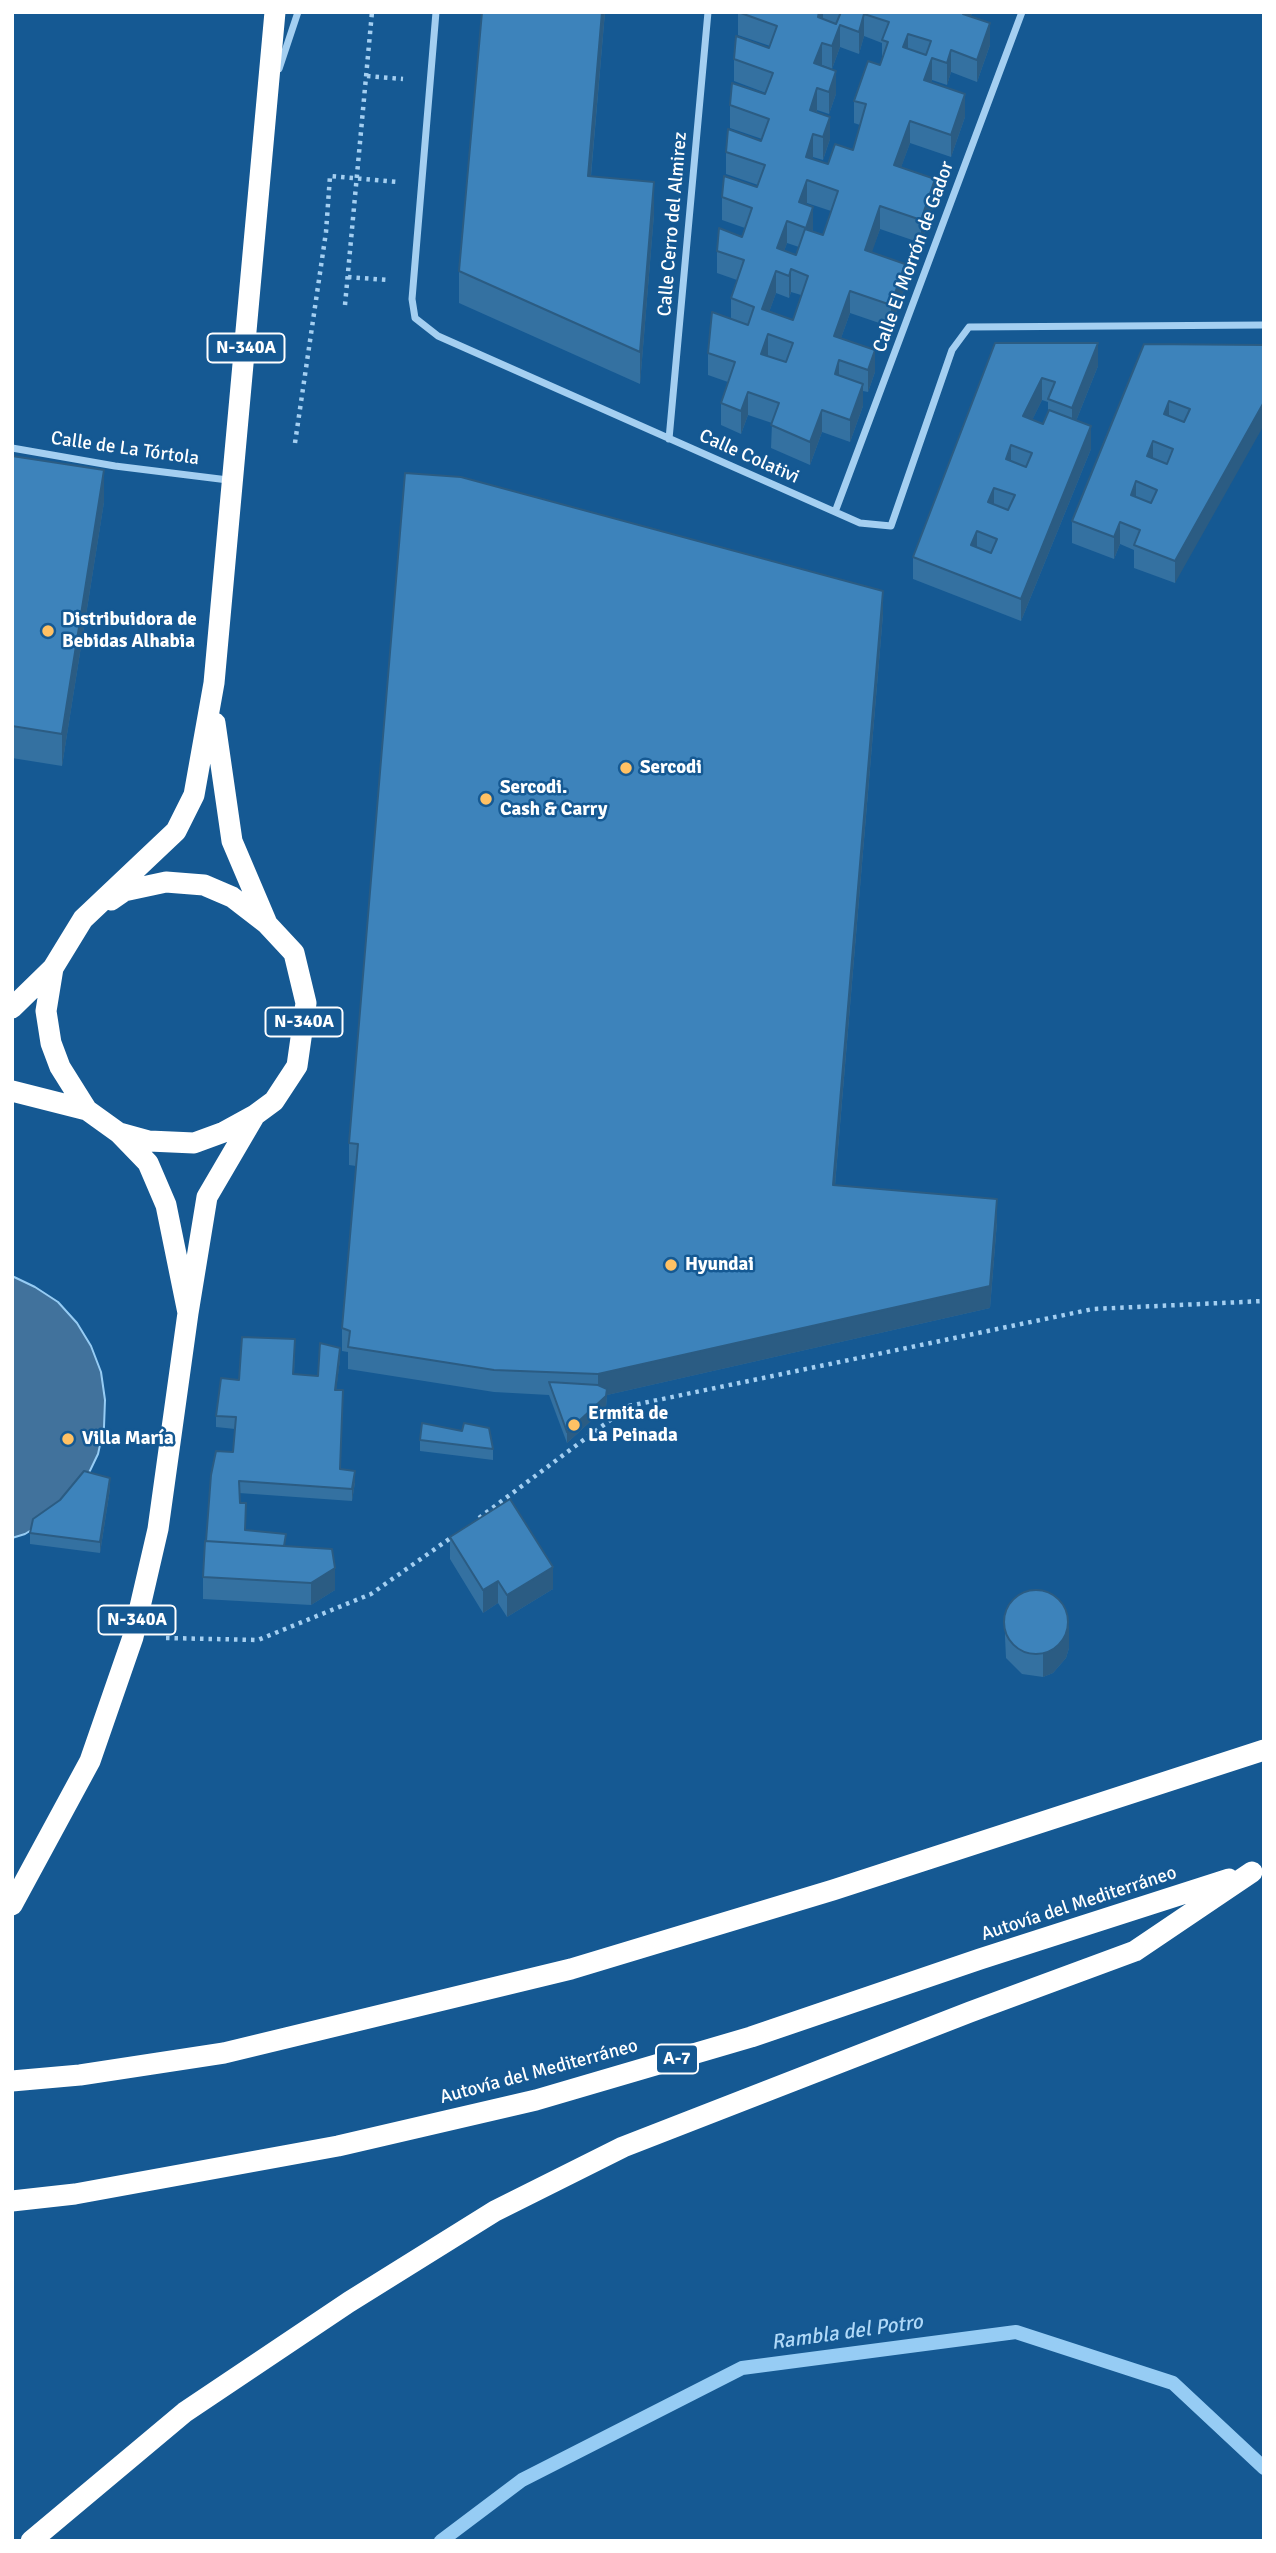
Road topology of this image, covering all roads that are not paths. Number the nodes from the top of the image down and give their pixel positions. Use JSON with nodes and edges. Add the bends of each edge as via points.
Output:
{"nodes":[{"id":1,"x":275,"y":12,"type":"edge"},
{"id":2,"x":298,"y":12,"type":"edge"},
{"id":3,"x":436,"y":12,"type":"edge"},
{"id":4,"x":708,"y":12,"type":"edge"},
{"id":5,"x":1022,"y":12,"type":"edge"},
{"id":6,"x":268,"y":99,"type":"junction"},
{"id":7,"x":1264,"y":325,"type":"edge"},
{"id":8,"x":670,"y":439,"type":"junction"},
{"id":9,"x":12,"y":448,"type":"edge"},
{"id":10,"x":233,"y":480,"type":"junction"},
{"id":11,"x":835,"y":512,"type":"junction"},
{"id":12,"x":214,"y":683,"type":"junction"},
{"id":13,"x":83,"y":919,"type":"junction"},
{"id":14,"x":267,"y":924,"type":"junction"},
{"id":15,"x":52,"y":968,"type":"junction"},
{"id":16,"x":12,"y":1008,"type":"edge"},
{"id":17,"x":12,"y":1091,"type":"edge"},
{"id":18,"x":87,"y":1110,"type":"junction"},
{"id":19,"x":254,"y":1115,"type":"junction"},
{"id":20,"x":120,"y":1133,"type":"junction"},
{"id":21,"x":188,"y":1313,"type":"junction"},
{"id":22,"x":1264,"y":1749,"type":"edge"},
{"id":23,"x":1258,"y":1870,"type":"edge"},
{"id":24,"x":12,"y":1905,"type":"edge"},
{"id":25,"x":12,"y":2081,"type":"edge"},
{"id":26,"x":12,"y":2201,"type":"edge"},
{"id":27,"x":31,"y":2541,"type":"edge"}],
"edges":[{"from":1,"to":6,"type":"highway","number":"N-340A"},
{"from":2,"to":6,"type":"street"},
{"from":3,"to":8,"type":"street","name":"Calle Colativi","via":[[412,299],[415,318],[438,336]]},
{"from":4,"to":8,"type":"street","name":"Calle Cerro del Almirez"},
{"from":5,"to":11,"type":"street","name":"Calle El Morrón de Gador"},
{"from":6,"to":10,"type":"highway","number":"N-340A"},
{"from":7,"to":11,"type":"street","name":"Calle Colativi","via":[[969,327],[952,350],[891,526],[860,523]]},
{"from":8,"to":11,"type":"street","name":"Calle Colativi"},
{"from":9,"to":10,"type":"street","name":"Calle de La Tórtola"},
{"from":10,"to":12,"type":"highway","number":"N-340A"},
{"from":12,"to":13,"type":"highway","number":"N-340A","via":[[194,795],[176,831]]},
{"from":12,"to":14,"type":"highway","number":"N-340A","via":[[214,715],[232,841]]},
{"from":13,"to":14,"type":"highway","number":"N-340A","via":[[124,891],[166,882],[204,886],[232,897]]},
{"from":13,"to":15,"type":"highway","number":"N-340A"},
{"from":14,"to":19,"type":"highway","number":"N-340A","via":[[294,953],[306,1003],[297,1066],[274,1101]]},
{"from":15,"to":16,"type":"highway"},
{"from":15,"to":18,"type":"highway","number":"N-340A","via":[[46,1011],[51,1043]]},
{"from":17,"to":18,"type":"highway"},
{"from":18,"to":20,"type":"highway","number":"N-340A"},
{"from":19,"to":20,"type":"highway","number":"N-340A","via":[[194,1143],[149,1141]]},
{"from":19,"to":21,"type":"highway","number":"N-340A","via":[[207,1197]]},
{"from":20,"to":21,"type":"highway","number":"N-340A","via":[[148,1163],[166,1205]]},
{"from":21,"to":24,"type":"highway","number":"N-340A","via":[[159,1529],[134,1637],[90,1761]]},
{"from":22,"to":25,"type":"highway","via":[[833,1890],[571,1969],[224,2053]]},
{"from":23,"to":26,"type":"highway","name":"Autovía del Mediterráneo","number":"A-7","via":[[751,2037],[536,2100],[338,2146],[75,2194]]},
{"from":23,"to":27,"type":"highway","via":[[1135,1951],[623,2147],[495,2211],[184,2412]]}]}
